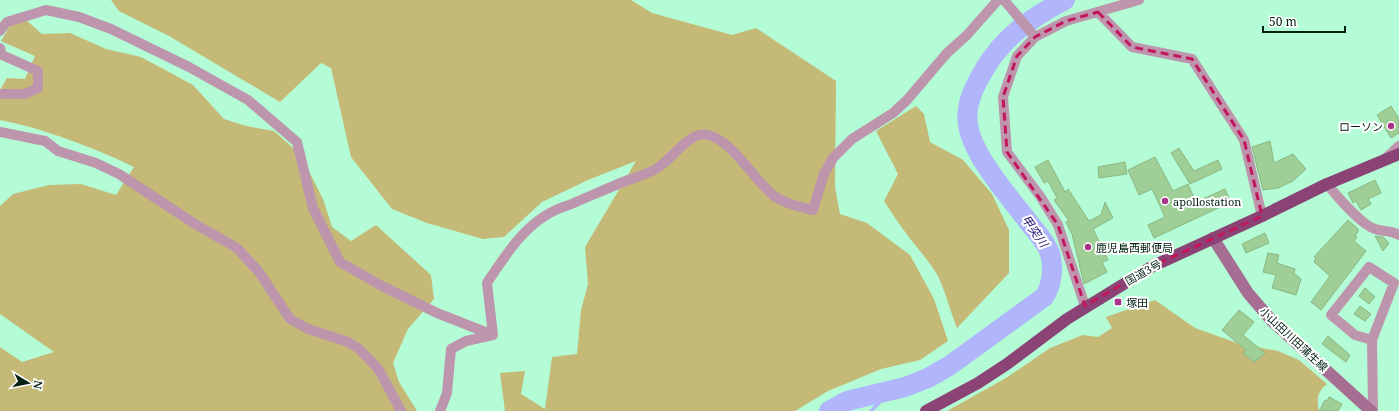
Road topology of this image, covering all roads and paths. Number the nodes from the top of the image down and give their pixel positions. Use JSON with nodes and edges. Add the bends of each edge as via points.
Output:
{"nodes":[{"id":1,"x":998,"y":0,"type":"edge"},
{"id":2,"x":1004,"y":0,"type":"edge"},
{"id":3,"x":1139,"y":0,"type":"edge"},
{"id":4,"x":1098,"y":12,"type":"junction"},
{"id":5,"x":0,"y":30,"type":"edge"},
{"id":6,"x":1035,"y":37,"type":"junction"},
{"id":7,"x":0,"y":48,"type":"edge"},
{"id":8,"x":0,"y":94,"type":"edge"},
{"id":9,"x":0,"y":132,"type":"edge"},
{"id":10,"x":1399,"y":146,"type":"edge"},
{"id":11,"x":1399,"y":154,"type":"edge"},
{"id":12,"x":1384,"y":159,"type":"junction"},
{"id":13,"x":1327,"y":184,"type":"junction"},
{"id":14,"x":1262,"y":216,"type":"junction"},
{"id":15,"x":1399,"y":235,"type":"edge"},
{"id":16,"x":1213,"y":238,"type":"junction"},
{"id":17,"x":1396,"y":281,"type":"edge"},
{"id":18,"x":1085,"y":306,"type":"junction"},
{"id":19,"x":493,"y":335,"type":"junction"},
{"id":20,"x":1372,"y":340,"type":"junction"},
{"id":21,"x":401,"y":411,"type":"edge"},
{"id":22,"x":440,"y":411,"type":"edge"},
{"id":23,"x":926,"y":411,"type":"edge"},
{"id":24,"x":1372,"y":411,"type":"edge"}],
"edges":[{"from":1,"to":19,"type":"street","via":[[946,54],[907,100],[893,113],[852,139],[833,158],[824,174],[813,210],[784,202],[773,195],[745,163],[723,144],[710,135],[699,135],[655,169],[554,209],[526,231],[513,244],[487,283]]},
{"from":2,"to":6,"type":"street"},
{"from":3,"to":4,"type":"street"},
{"from":4,"to":6,"type":"street","via":[[1066,21]]},
{"from":4,"to":14,"type":"street","via":[[1132,47],[1192,59],[1244,140]]},
{"from":5,"to":19,"type":"street","via":[[7,22],[46,10],[79,17],[111,28],[248,100],[296,142],[313,208],[340,262],[437,313]]},
{"from":6,"to":18,"type":"street","via":[[1017,56],[1003,97],[1007,152],[1058,225]]},
{"from":7,"to":8,"type":"street","via":[[2,55],[38,71],[38,88],[25,94]]},
{"from":9,"to":21,"type":"street","via":[[45,141],[58,151],[96,163],[119,174],[195,224],[233,245],[259,272],[290,319],[308,329],[348,342],[358,348],[379,370]]},
{"from":10,"to":12,"type":"street"},
{"from":11,"to":12,"type":"highway","name":"国道3号"},
{"from":12,"to":13,"type":"highway","name":"国道3号"},
{"from":13,"to":14,"type":"highway","name":"国道3号"},
{"from":13,"to":15,"type":"street","via":[[1366,224],[1376,230],[1393,231]]},
{"from":14,"to":16,"type":"highway","name":"国道3号"},
{"from":16,"to":18,"type":"highway","name":"国道3号","via":[[1152,266]]},
{"from":16,"to":24,"type":"main road","name":"小山田川田蒲生線","via":[[1248,292],[1272,321]]},
{"from":17,"to":20,"type":"street"},
{"from":17,"to":20,"type":"street","via":[[1369,267],[1331,315],[1355,334]]},
{"from":18,"to":23,"type":"highway","name":"国道3号","via":[[1007,364]]},
{"from":19,"to":22,"type":"street","via":[[466,341],[451,349],[447,393]]},
{"from":20,"to":24,"type":"street"}]}
